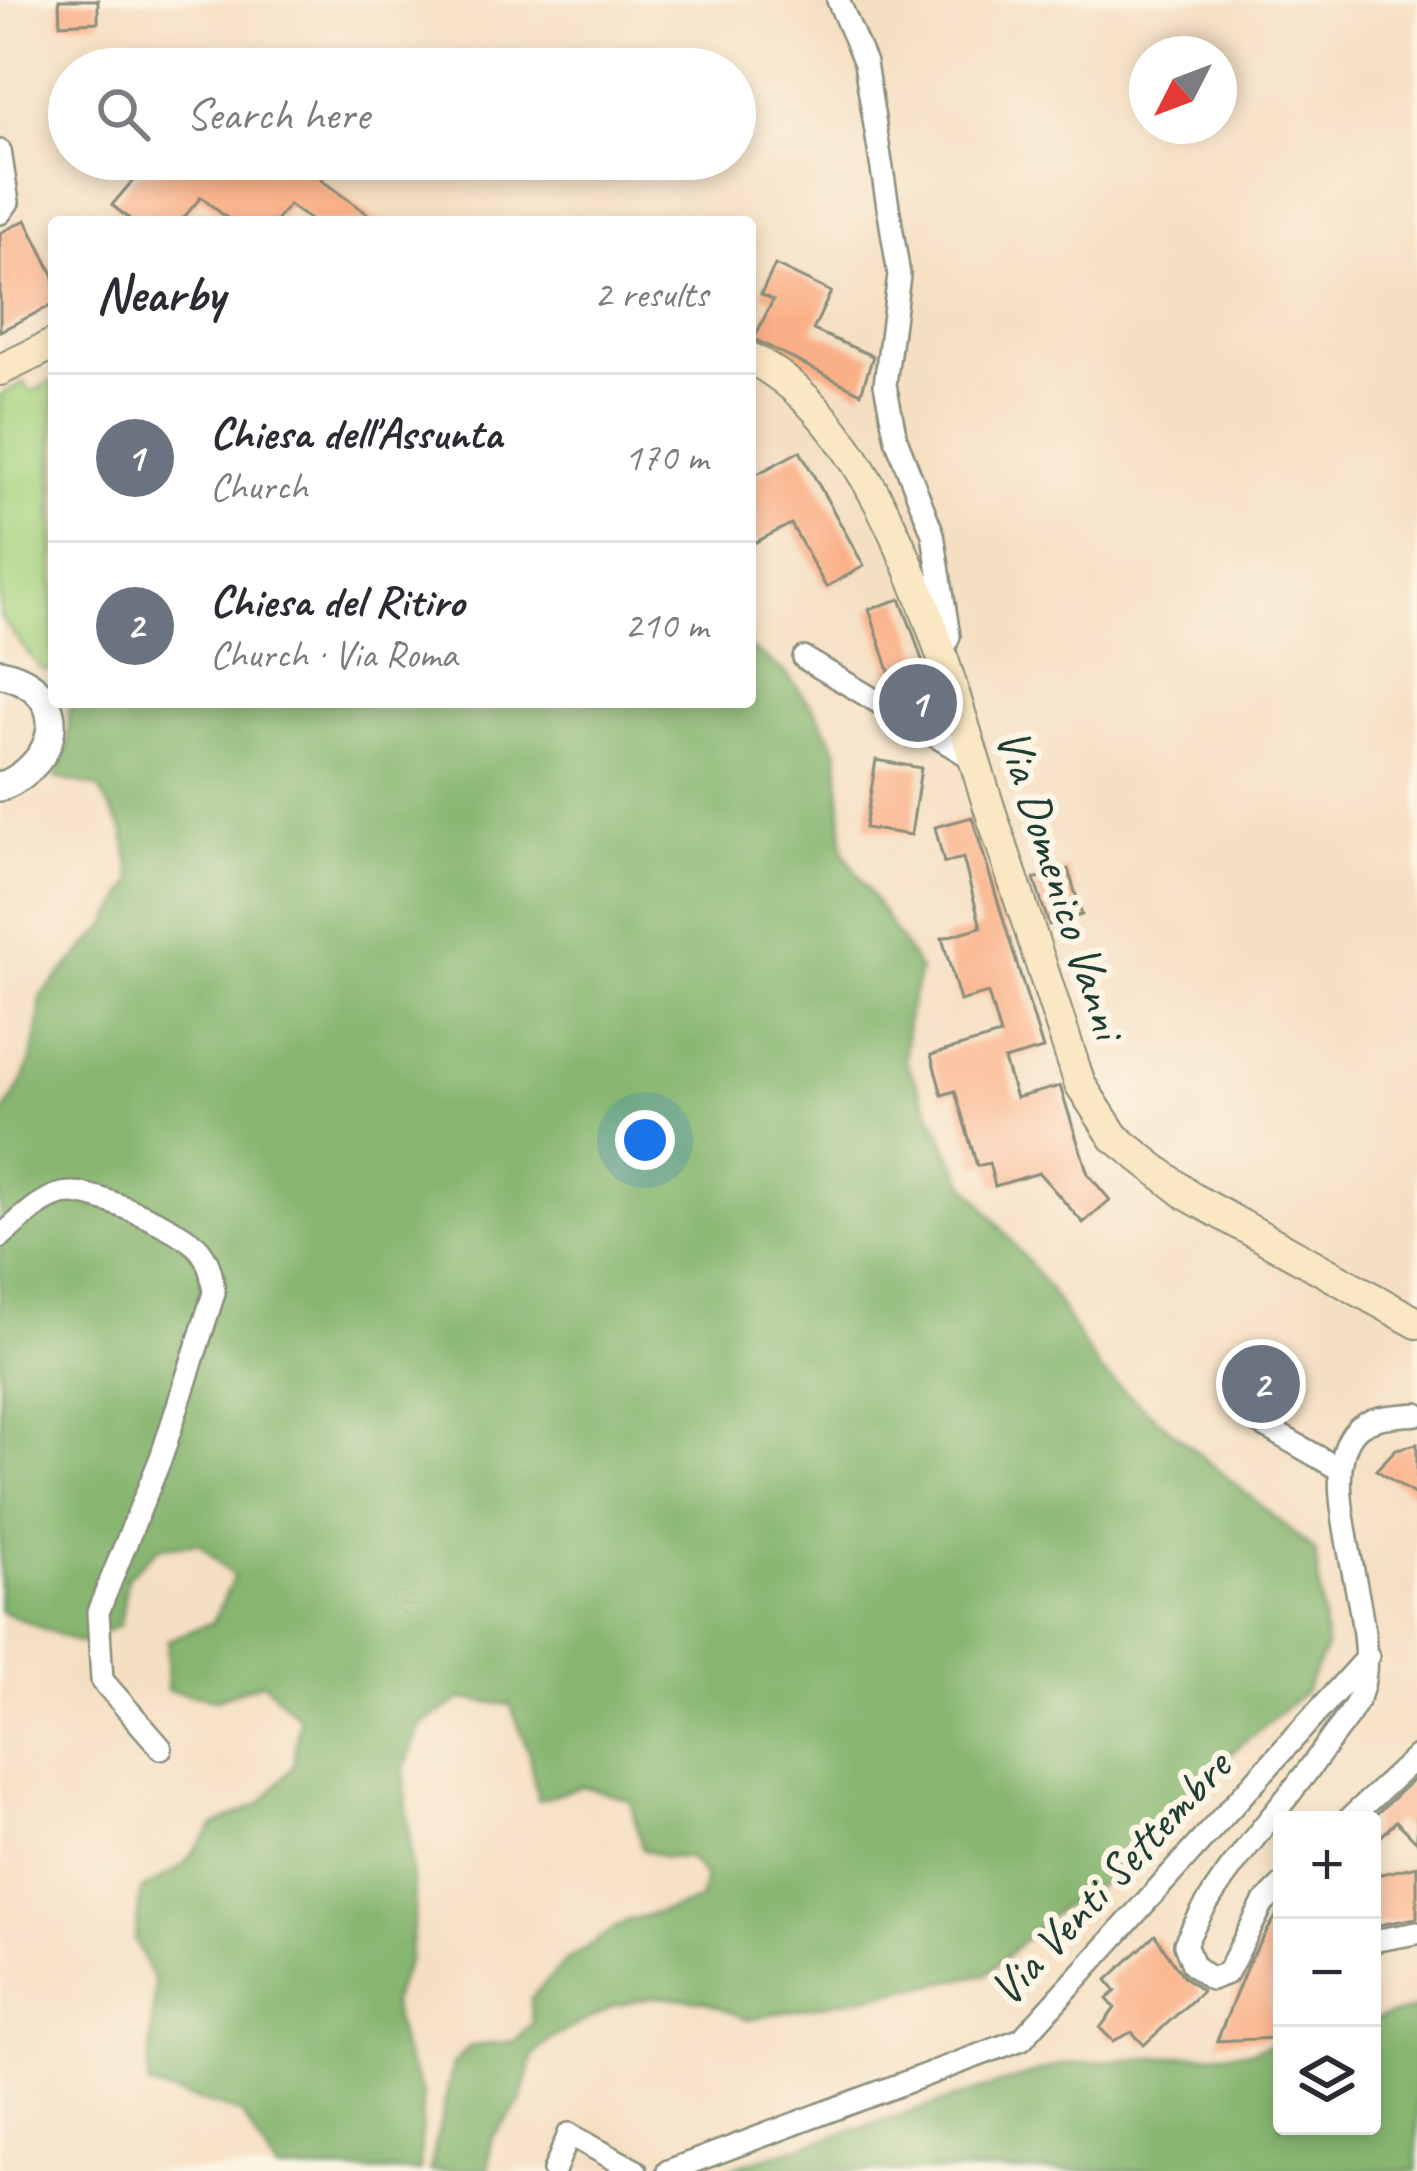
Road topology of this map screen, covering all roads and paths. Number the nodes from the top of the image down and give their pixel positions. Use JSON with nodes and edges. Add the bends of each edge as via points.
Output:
{"nodes":[{"id":1,"x":838,"y":0,"type":"edge"},
{"id":2,"x":0,"y":151,"type":"edge"},
{"id":3,"x":0,"y":212,"type":"edge"},
{"id":4,"x":48,"y":347,"type":"edge"},
{"id":5,"x":756,"y":361,"type":"edge"},
{"id":6,"x":0,"y":370,"type":"edge"},
{"id":7,"x":804,"y":658,"type":"dead end"},
{"id":8,"x":940,"y":658,"type":"junction"},
{"id":9,"x":0,"y":673,"type":"edge"},
{"id":10,"x":974,"y":759,"type":"junction"},
{"id":11,"x":0,"y":788,"type":"edge"},
{"id":12,"x":0,"y":1237,"type":"edge"},
{"id":13,"x":1381,"y":1304,"type":"junction"},
{"id":14,"x":1417,"y":1324,"type":"edge"},
{"id":15,"x":1417,"y":1335,"type":"edge"},
{"id":16,"x":1417,"y":1414,"type":"edge"},
{"id":17,"x":1247,"y":1416,"type":"dead end"},
{"id":18,"x":1339,"y":1469,"type":"junction"},
{"id":19,"x":1368,"y":1655,"type":"junction"},
{"id":20,"x":161,"y":1748,"type":"dead end"},
{"id":21,"x":1417,"y":1756,"type":"edge"},
{"id":22,"x":1280,"y":1811,"type":"edge"},
{"id":23,"x":1358,"y":1811,"type":"edge"},
{"id":24,"x":1273,"y":1819,"type":"edge"},
{"id":25,"x":1273,"y":1894,"type":"edge"},
{"id":26,"x":1417,"y":1933,"type":"edge"},
{"id":27,"x":1381,"y":1940,"type":"edge"},
{"id":28,"x":554,"y":2171,"type":"edge"},
{"id":29,"x":636,"y":2171,"type":"edge"},
{"id":30,"x":668,"y":2171,"type":"edge"}],
"edges":[{"from":1,"to":8,"type":"street","via":[[865,63],[884,165],[899,275],[885,384],[896,439],[933,534],[949,636]]},
{"from":2,"to":3,"type":"street","via":[[8,202]]},
{"from":4,"to":6,"type":"main road"},
{"from":5,"to":8,"type":"main road","name":"Via Domenico Vanni","via":[[778,372],[839,438],[874,496]]},
{"from":7,"to":10,"type":"street"},
{"from":8,"to":10,"type":"main road","name":"Via Domenico Vanni"},
{"from":9,"to":11,"type":"street","via":[[43,693],[51,717],[48,751],[23,778]]},
{"from":10,"to":13,"type":"main road","name":"Via Domenico Vanni","via":[[1080,1084],[1114,1137],[1190,1196]]},
{"from":12,"to":20,"type":"street","via":[[49,1198],[70,1193],[180,1234],[211,1268],[214,1292],[162,1454],[98,1612],[102,1680]]},
{"from":13,"to":14,"type":"main road","name":"Via Domenico Vanni"},
{"from":13,"to":15,"type":"street"},
{"from":16,"to":18,"type":"street","via":[[1377,1418],[1355,1430]]},
{"from":17,"to":18,"type":"street"},
{"from":18,"to":19,"type":"street"},
{"from":19,"to":22,"type":"street","via":[[1362,1693]]},
{"from":19,"to":30,"type":"street","name":"Via Venti Settembre","via":[[1022,2039]]},
{"from":21,"to":23,"type":"street"},
{"from":24,"to":25,"type":"street","via":[[1200,1910],[1185,1943],[1193,1965],[1211,1979],[1227,1972]]},
{"from":26,"to":27,"type":"street"},
{"from":28,"to":29,"type":"street","via":[[569,2134]]}]}
